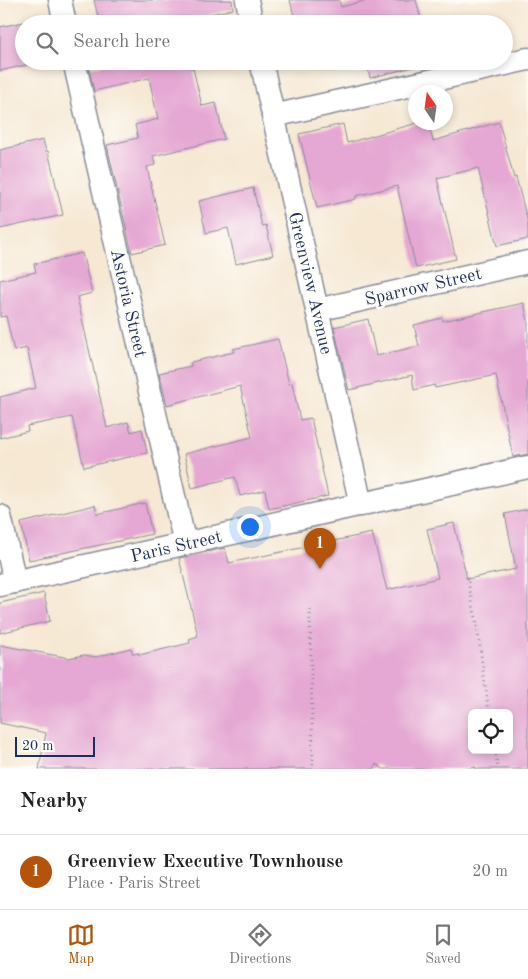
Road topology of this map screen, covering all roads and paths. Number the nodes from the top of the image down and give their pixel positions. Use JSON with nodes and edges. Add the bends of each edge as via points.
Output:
{"nodes":[{"id":1,"x":60,"y":0,"type":"edge"},
{"id":2,"x":247,"y":0,"type":"edge"},
{"id":3,"x":63,"y":15,"type":"edge"},
{"id":4,"x":250,"y":15,"type":"edge"},
{"id":5,"x":528,"y":59,"type":"edge"},
{"id":6,"x":513,"y":62,"type":"edge"},
{"id":7,"x":76,"y":70,"type":"edge"},
{"id":8,"x":263,"y":70,"type":"edge"},
{"id":9,"x":479,"y":70,"type":"edge"},
{"id":10,"x":273,"y":116,"type":"junction"},
{"id":11,"x":528,"y":262,"type":"edge"},
{"id":12,"x":317,"y":310,"type":"junction"},
{"id":13,"x":528,"y":467,"type":"edge"},
{"id":14,"x":361,"y":504,"type":"junction"},
{"id":15,"x":0,"y":516,"type":"edge"},
{"id":16,"x":185,"y":544,"type":"junction"},
{"id":17,"x":467,"y":578,"type":"dead end"},
{"id":18,"x":8,"y":583,"type":"edge"},
{"id":19,"x":310,"y":609,"type":"dead end"},
{"id":20,"x":488,"y":709,"type":"edge"},
{"id":21,"x":496,"y":754,"type":"edge"},
{"id":22,"x":313,"y":769,"type":"edge"},
{"id":23,"x":498,"y":769,"type":"edge"}],
"edges":[{"from":1,"to":3,"type":"street"},
{"from":2,"to":4,"type":"street"},
{"from":5,"to":6,"type":"street"},
{"from":7,"to":16,"type":"street","name":"Astoria Street"},
{"from":8,"to":10,"type":"street","name":"Greenview Avenue"},
{"from":9,"to":10,"type":"street"},
{"from":10,"to":12,"type":"street","name":"Greenview Avenue"},
{"from":11,"to":12,"type":"street","name":"Sparrow Street"},
{"from":12,"to":14,"type":"street","name":"Greenview Avenue"},
{"from":13,"to":14,"type":"street","name":"Paris Street"},
{"from":14,"to":16,"type":"street","name":"Paris Street"},
{"from":15,"to":18,"type":"street"},
{"from":16,"to":18,"type":"street","name":"Paris Street"},
{"from":17,"to":20,"type":"path"},
{"from":19,"to":22,"type":"path"},
{"from":21,"to":23,"type":"path"}]}
